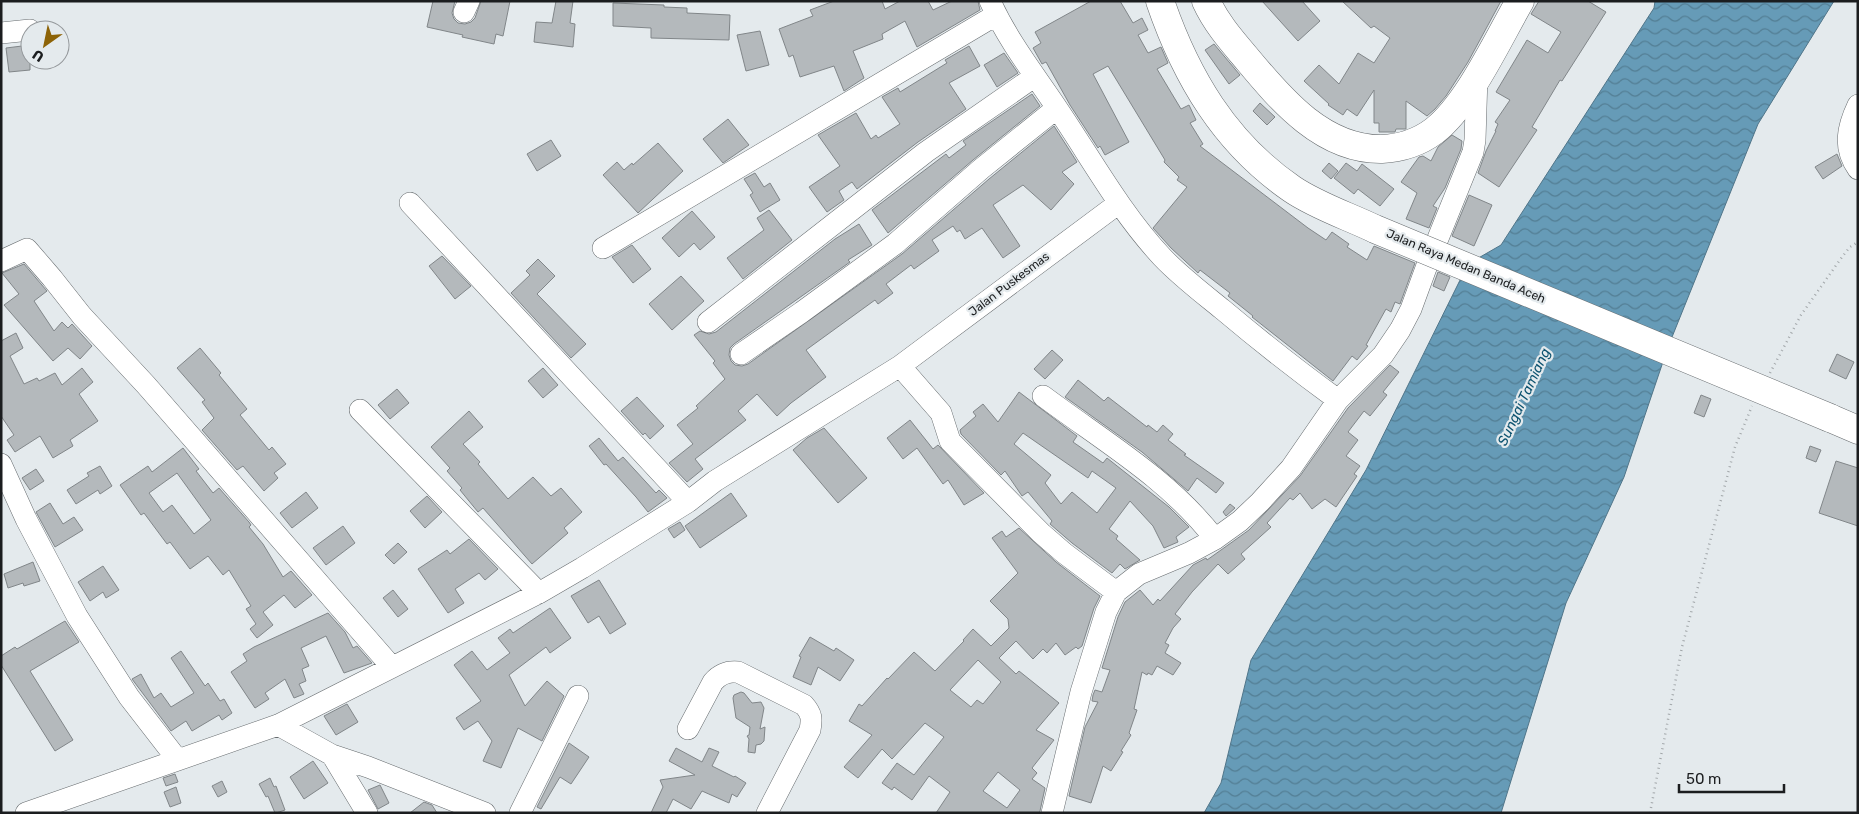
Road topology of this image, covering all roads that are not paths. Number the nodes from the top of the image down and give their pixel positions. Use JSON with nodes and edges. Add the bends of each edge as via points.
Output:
{"nodes":[{"id":1,"x":1160,"y":1,"type":"edge"},
{"id":2,"x":1206,"y":1,"type":"edge"},
{"id":3,"x":1520,"y":1,"type":"edge"},
{"id":4,"x":993,"y":8,"type":"edge"},
{"id":5,"x":20,"y":31,"type":"edge"},
{"id":6,"x":1,"y":33,"type":"edge"},
{"id":7,"x":1477,"y":76,"type":"junction"},
{"id":8,"x":1034,"y":77,"type":"junction"},
{"id":9,"x":1858,"y":105,"type":"edge"},
{"id":10,"x":1057,"y":108,"type":"junction"},
{"id":11,"x":1858,"y":170,"type":"edge"},
{"id":12,"x":410,"y":203,"type":"dead end"},
{"id":13,"x":1119,"y":203,"type":"junction"},
{"id":14,"x":603,"y":248,"type":"dead end"},
{"id":15,"x":1,"y":261,"type":"edge"},
{"id":16,"x":708,"y":322,"type":"dead end"},
{"id":17,"x":741,"y":354,"type":"dead end"},
{"id":18,"x":900,"y":366,"type":"junction"},
{"id":19,"x":1043,"y":396,"type":"dead end"},
{"id":20,"x":1338,"y":400,"type":"junction"},
{"id":21,"x":360,"y":410,"type":"dead end"},
{"id":22,"x":1858,"y":430,"type":"edge"},
{"id":23,"x":1,"y":464,"type":"edge"},
{"id":24,"x":688,"y":502,"type":"junction"},
{"id":25,"x":1216,"y":539,"type":"junction"},
{"id":26,"x":1116,"y":592,"type":"junction"},
{"id":27,"x":539,"y":593,"type":"junction"},
{"id":28,"x":391,"y":666,"type":"junction"},
{"id":29,"x":578,"y":696,"type":"dead end"},
{"id":30,"x":278,"y":724,"type":"junction"},
{"id":31,"x":688,"y":729,"type":"dead end"},
{"id":32,"x":332,"y":755,"type":"junction"},
{"id":33,"x":177,"y":759,"type":"junction"},
{"id":34,"x":26,"y":813,"type":"edge"},
{"id":35,"x":367,"y":813,"type":"edge"},
{"id":36,"x":485,"y":813,"type":"edge"},
{"id":37,"x":520,"y":813,"type":"edge"},
{"id":38,"x":766,"y":813,"type":"edge"},
{"id":39,"x":1052,"y":813,"type":"edge"}],
"edges":[{"from":1,"to":22,"type":"highway","name":"Jalan Raya Medan Banda Aceh","bridge":true,"via":[[1191,77],[1208,104],[1252,156],[1294,190],[1375,229]]},
{"from":2,"to":7,"type":"highway","via":[[1224,31],[1267,84],[1297,113],[1342,143],[1367,149],[1411,145],[1436,130],[1454,111]]},
{"from":3,"to":7,"type":"highway"},
{"from":4,"to":8,"type":"street"},
{"from":4,"to":14,"type":"street"},
{"from":5,"to":6,"type":"street"},
{"from":7,"to":20,"type":"street","via":[[1473,152],[1411,309],[1383,355]]},
{"from":8,"to":10,"type":"street"},
{"from":8,"to":16,"type":"street","via":[[926,152]]},
{"from":9,"to":11,"type":"street","via":[[1847,141],[1848,152]]},
{"from":10,"to":13,"type":"street"},
{"from":10,"to":17,"type":"street","via":[[895,244]]},
{"from":12,"to":24,"type":"street"},
{"from":13,"to":18,"type":"street","name":"Jalan Puskesmas"},
{"from":13,"to":20,"type":"street","via":[[1161,256],[1184,278],[1278,356]]},
{"from":15,"to":28,"type":"street","via":[[26,249]]},
{"from":18,"to":24,"type":"street","name":"Jalan Puskesmas","via":[[715,481]]},
{"from":18,"to":26,"type":"street","via":[[941,413],[950,441],[1040,532]]},
{"from":19,"to":25,"type":"street","via":[[1153,476],[1191,509]]},
{"from":20,"to":25,"type":"street","via":[[1291,468],[1260,502]]},
{"from":21,"to":27,"type":"street"},
{"from":23,"to":33,"type":"street","via":[[77,616],[129,697]]},
{"from":24,"to":27,"type":"street","name":"Jalan Puskesmas"},
{"from":25,"to":26,"type":"street","via":[[1139,574]]},
{"from":26,"to":39,"type":"street","via":[[1106,612],[1081,692]]},
{"from":27,"to":28,"type":"street","name":"Jalan Puskesmas"},
{"from":28,"to":30,"type":"street","name":"Jalan Puskesmas"},
{"from":29,"to":37,"type":"street"},
{"from":30,"to":32,"type":"street"},
{"from":30,"to":33,"type":"street","name":"Jalan Puskesmas"},
{"from":31,"to":38,"type":"street","via":[[714,682],[732,671],[804,705],[810,711],[810,730]]},
{"from":32,"to":35,"type":"street"},
{"from":32,"to":36,"type":"street"},
{"from":33,"to":34,"type":"street","name":"Jalan Puskesmas"}]}
